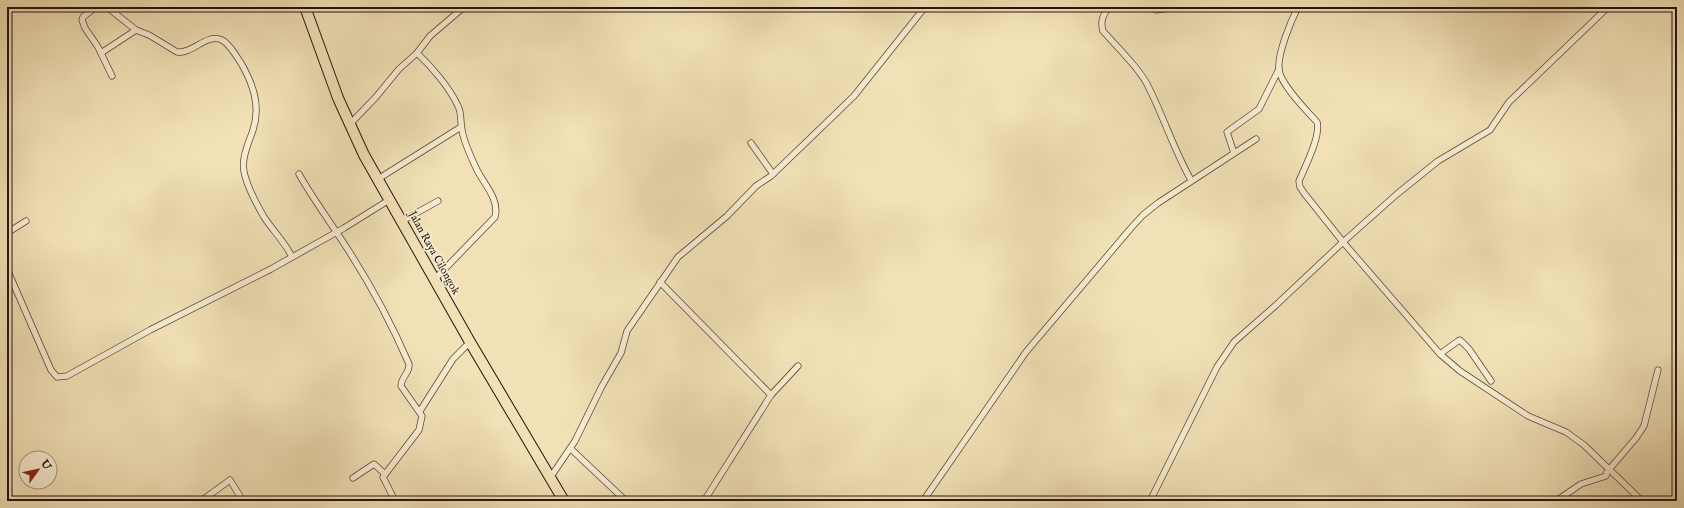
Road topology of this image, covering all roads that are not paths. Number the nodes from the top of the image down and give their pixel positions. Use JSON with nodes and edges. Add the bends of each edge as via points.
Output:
{"nodes":[{"id":1,"x":96,"y":7,"type":"edge"},
{"id":2,"x":107,"y":7,"type":"edge"},
{"id":3,"x":305,"y":7,"type":"edge"},
{"id":4,"x":464,"y":7,"type":"edge"},
{"id":5,"x":925,"y":7,"type":"edge"},
{"id":6,"x":1109,"y":7,"type":"edge"},
{"id":7,"x":1152,"y":7,"type":"edge"},
{"id":8,"x":1178,"y":7,"type":"edge"},
{"id":9,"x":1298,"y":7,"type":"edge"},
{"id":10,"x":1608,"y":7,"type":"edge"},
{"id":11,"x":136,"y":30,"type":"junction"},
{"id":12,"x":101,"y":53,"type":"junction"},
{"id":13,"x":417,"y":53,"type":"junction"},
{"id":14,"x":1279,"y":69,"type":"junction"},
{"id":15,"x":112,"y":76,"type":"dead end"},
{"id":16,"x":350,"y":124,"type":"junction"},
{"id":17,"x":461,"y":127,"type":"junction"},
{"id":18,"x":1256,"y":139,"type":"dead end"},
{"id":19,"x":750,"y":143,"type":"dead end"},
{"id":20,"x":1234,"y":153,"type":"junction"},
{"id":21,"x":298,"y":174,"type":"dead end"},
{"id":22,"x":773,"y":174,"type":"junction"},
{"id":23,"x":378,"y":179,"type":"junction"},
{"id":24,"x":1191,"y":180,"type":"junction"},
{"id":25,"x":389,"y":200,"type":"junction"},
{"id":26,"x":438,"y":201,"type":"dead end"},
{"id":27,"x":26,"y":221,"type":"dead end"},
{"id":28,"x":402,"y":221,"type":"junction"},
{"id":29,"x":337,"y":232,"type":"junction"},
{"id":30,"x":7,"y":233,"type":"edge"},
{"id":31,"x":1343,"y":242,"type":"junction"},
{"id":32,"x":292,"y":257,"type":"junction"},
{"id":33,"x":7,"y":269,"type":"edge"},
{"id":34,"x":435,"y":279,"type":"junction"},
{"id":35,"x":660,"y":282,"type":"junction"},
{"id":36,"x":470,"y":342,"type":"junction"},
{"id":37,"x":1440,"y":354,"type":"junction"},
{"id":38,"x":798,"y":366,"type":"dead end"},
{"id":39,"x":1658,"y":370,"type":"dead end"},
{"id":40,"x":1492,"y":381,"type":"dead end"},
{"id":41,"x":771,"y":395,"type":"junction"},
{"id":42,"x":420,"y":411,"type":"junction"},
{"id":43,"x":571,"y":449,"type":"junction"},
{"id":44,"x":1610,"y":469,"type":"junction"},
{"id":45,"x":385,"y":474,"type":"junction"},
{"id":46,"x":353,"y":478,"type":"dead end"},
{"id":47,"x":550,"y":478,"type":"junction"},
{"id":48,"x":201,"y":501,"type":"edge"},
{"id":49,"x":243,"y":501,"type":"edge"},
{"id":50,"x":395,"y":501,"type":"edge"},
{"id":51,"x":564,"y":501,"type":"edge"},
{"id":52,"x":626,"y":501,"type":"edge"},
{"id":53,"x":704,"y":501,"type":"edge"},
{"id":54,"x":923,"y":501,"type":"edge"},
{"id":55,"x":1150,"y":501,"type":"edge"},
{"id":56,"x":1556,"y":501,"type":"edge"},
{"id":57,"x":1642,"y":501,"type":"edge"}],
"edges":[{"from":1,"to":12,"type":"street","via":[[82,20]]},
{"from":2,"to":11,"type":"street"},
{"from":3,"to":16,"type":"highway","name":"Jalan Raya Cilongok"},
{"from":4,"to":13,"type":"street","via":[[430,36]]},
{"from":5,"to":22,"type":"street","via":[[854,96]]},
{"from":6,"to":24,"type":"street","via":[[1102,17],[1103,31],[1149,87]]},
{"from":7,"to":8,"type":"street","via":[[1156,10]]},
{"from":9,"to":14,"type":"street","via":[[1288,29]]},
{"from":10,"to":31,"type":"street","via":[[1509,102],[1490,130],[1438,161]]},
{"from":11,"to":12,"type":"street"},
{"from":11,"to":32,"type":"street","via":[[181,53],[216,38],[228,45],[239,60],[257,100],[254,128],[245,153],[245,175],[265,218]]},
{"from":12,"to":15,"type":"street"},
{"from":13,"to":16,"type":"street","via":[[399,69]]},
{"from":13,"to":17,"type":"street","via":[[433,70],[458,106],[462,117]]},
{"from":14,"to":20,"type":"street","via":[[1259,109],[1227,132]]},
{"from":14,"to":31,"type":"street","via":[[1281,77],[1296,99],[1317,122],[1318,127],[1299,181],[1300,187]]},
{"from":16,"to":23,"type":"highway","name":"Jalan Raya Cilongok"},
{"from":17,"to":23,"type":"street"},
{"from":17,"to":34,"type":"street","via":[[470,153],[493,198],[495,217]]},
{"from":18,"to":20,"type":"street"},
{"from":19,"to":22,"type":"street"},
{"from":20,"to":24,"type":"street"},
{"from":21,"to":29,"type":"street"},
{"from":22,"to":35,"type":"street","via":[[756,186],[727,216],[678,256]]},
{"from":23,"to":25,"type":"highway","name":"Jalan Raya Cilongok"},
{"from":24,"to":54,"type":"street","via":[[1143,215],[1026,352]]},
{"from":25,"to":28,"type":"highway","name":"Jalan Raya Cilongok"},
{"from":25,"to":29,"type":"street"},
{"from":26,"to":28,"type":"street"},
{"from":27,"to":30,"type":"street"},
{"from":28,"to":34,"type":"highway","name":"Jalan Raya Cilongok"},
{"from":29,"to":32,"type":"street"},
{"from":29,"to":42,"type":"street","via":[[391,323],[410,367],[401,386]]},
{"from":31,"to":37,"type":"street"},
{"from":31,"to":55,"type":"street","via":[[1234,342],[1216,367]]},
{"from":32,"to":33,"type":"street","via":[[61,377],[57,377],[51,370]]},
{"from":34,"to":36,"type":"highway","name":"Jalan Raya Cilongok"},
{"from":35,"to":41,"type":"street"},
{"from":35,"to":43,"type":"street","via":[[627,331],[621,353]]},
{"from":36,"to":42,"type":"street","via":[[453,359]]},
{"from":36,"to":47,"type":"highway","name":"Jalan Raya Cilongok"},
{"from":37,"to":40,"type":"street","via":[[1460,340]]},
{"from":37,"to":44,"type":"street","via":[[1460,371],[1528,416],[1566,432]]},
{"from":38,"to":41,"type":"street"},
{"from":39,"to":44,"type":"street","via":[[1644,426]]},
{"from":41,"to":53,"type":"street"},
{"from":42,"to":45,"type":"street","via":[[422,416],[419,430]]},
{"from":43,"to":47,"type":"street"},
{"from":43,"to":52,"type":"street"},
{"from":44,"to":56,"type":"street","via":[[1605,477],[1584,482]]},
{"from":44,"to":57,"type":"street"},
{"from":45,"to":46,"type":"street","via":[[374,464]]},
{"from":45,"to":50,"type":"street","via":[[383,480]]},
{"from":47,"to":51,"type":"highway","name":"Jalan Raya Cilongok"},
{"from":48,"to":49,"type":"street","via":[[230,480]]}]}
